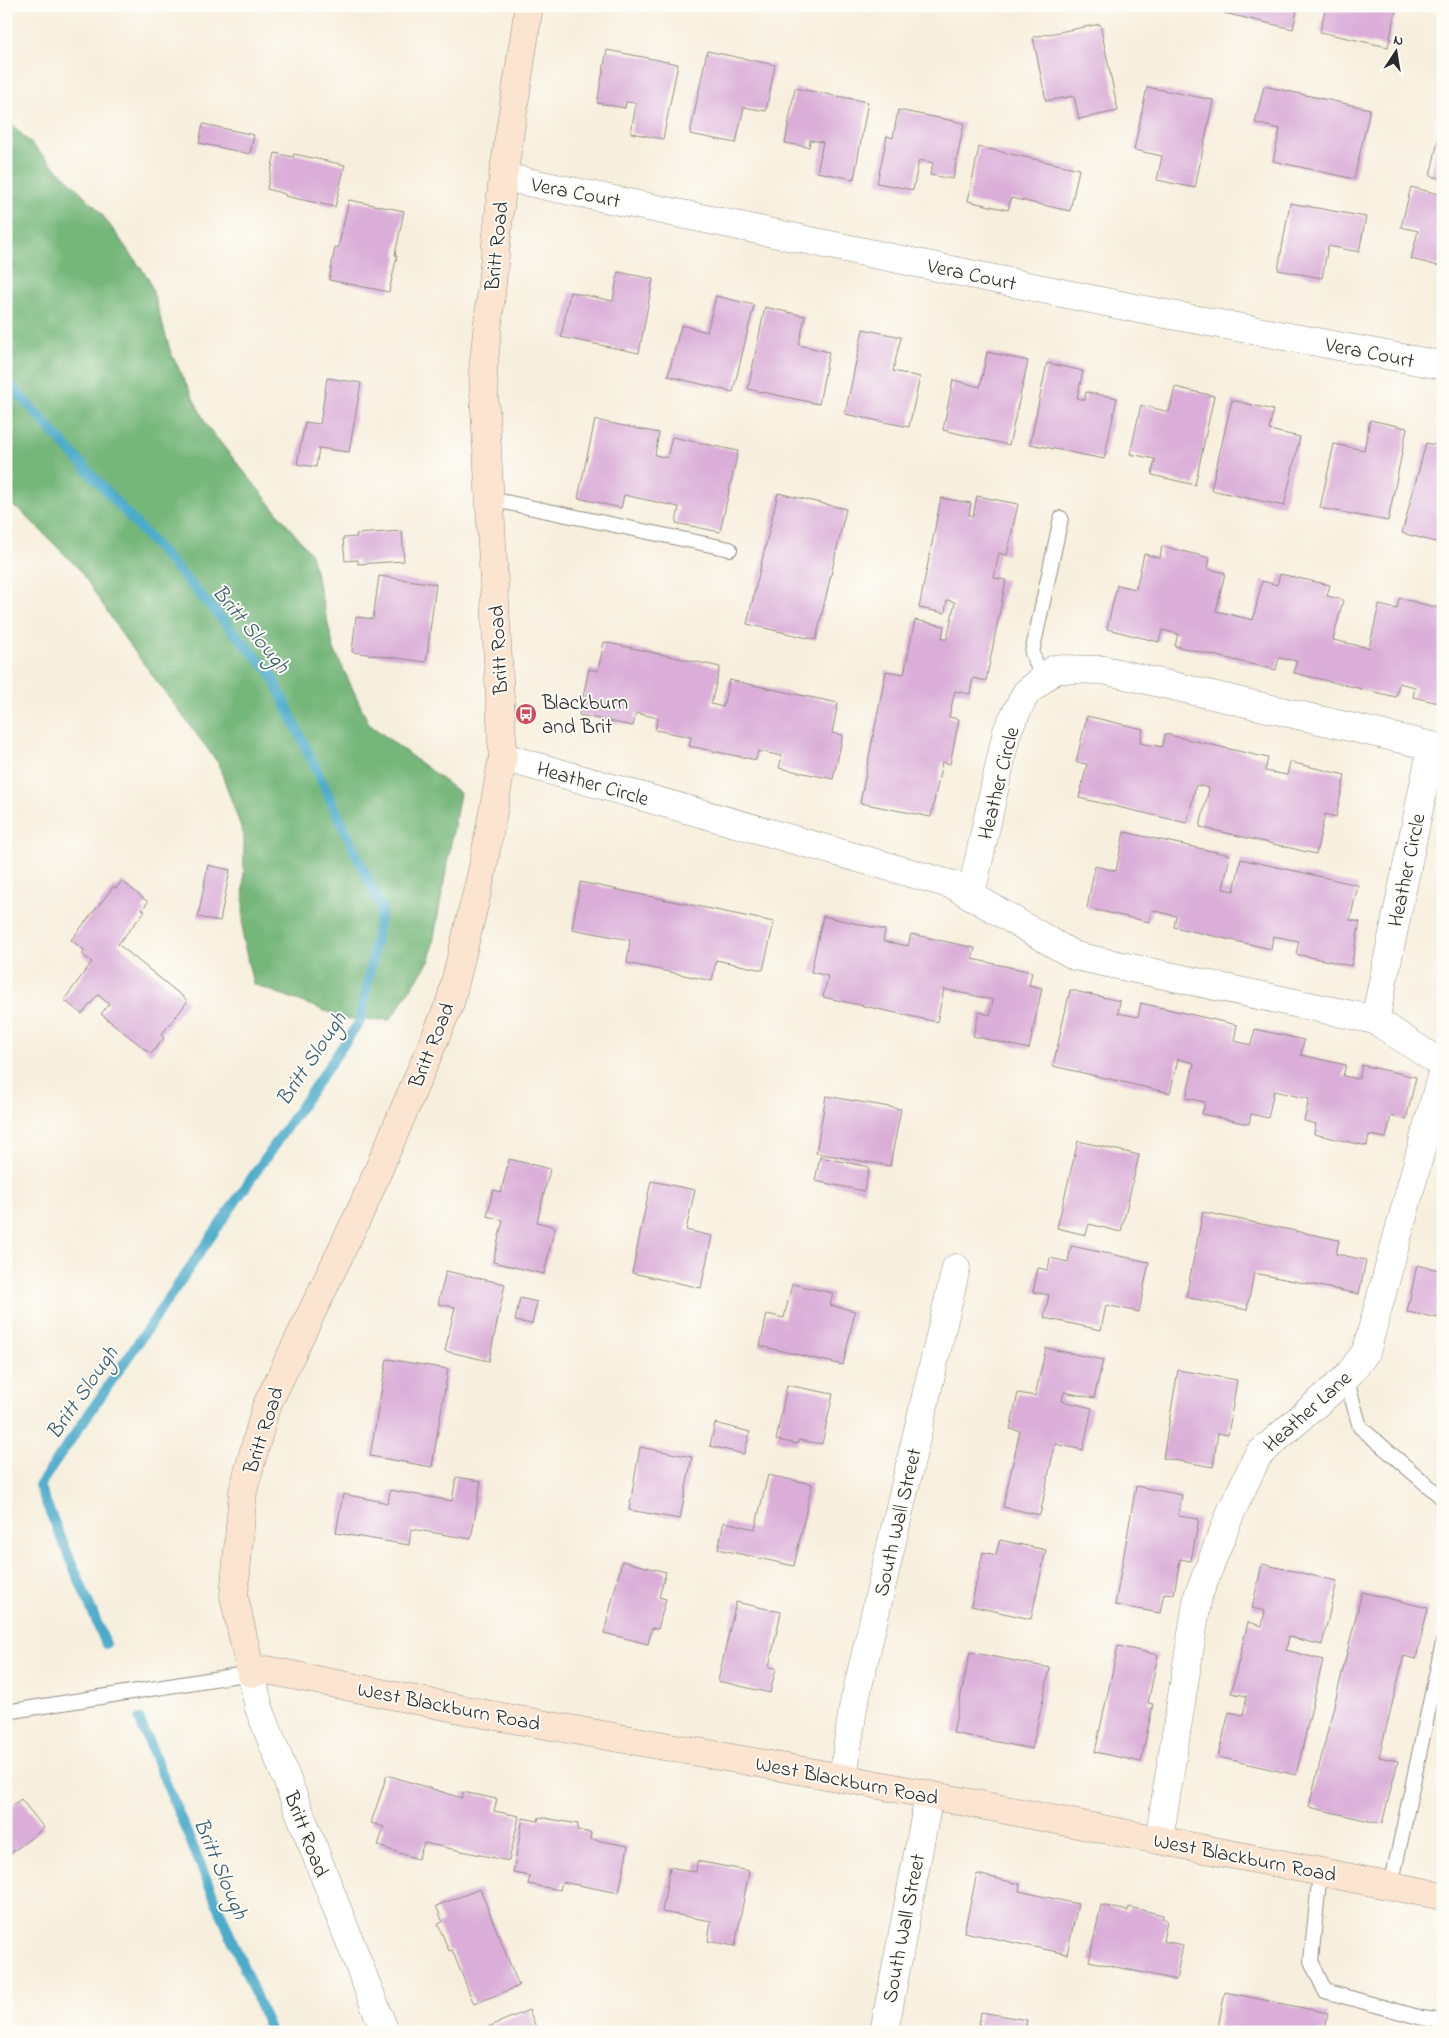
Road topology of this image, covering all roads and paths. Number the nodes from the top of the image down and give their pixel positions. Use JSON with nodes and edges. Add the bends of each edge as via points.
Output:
{"nodes":[{"id":1,"x":529,"y":6,"type":"edge"},
{"id":2,"x":503,"y":177,"type":"junction"},
{"id":3,"x":1443,"y":362,"type":"edge"},
{"id":4,"x":490,"y":499,"type":"junction"},
{"id":5,"x":1061,"y":518,"type":"dead end"},
{"id":6,"x":730,"y":549,"type":"dead end"},
{"id":7,"x":1043,"y":679,"type":"junction"},
{"id":8,"x":503,"y":757,"type":"junction"},
{"id":9,"x":970,"y":896,"type":"junction"},
{"id":10,"x":1375,"y":1020,"type":"junction"},
{"id":11,"x":1443,"y":1065,"type":"edge"},
{"id":12,"x":1443,"y":1069,"type":"edge"},
{"id":13,"x":956,"y":1268,"type":"dead end"},
{"id":14,"x":1346,"y":1378,"type":"junction"},
{"id":15,"x":1443,"y":1502,"type":"edge"},
{"id":16,"x":1443,"y":1642,"type":"edge"},
{"id":17,"x":251,"y":1673,"type":"junction"},
{"id":18,"x":1439,"y":1683,"type":"edge"},
{"id":19,"x":6,"y":1712,"type":"edge"},
{"id":20,"x":843,"y":1778,"type":"junction"},
{"id":21,"x":929,"y":1796,"type":"junction"},
{"id":22,"x":1160,"y":1840,"type":"junction"},
{"id":23,"x":1320,"y":1872,"type":"junction"},
{"id":24,"x":1391,"y":1886,"type":"junction"},
{"id":25,"x":1443,"y":1896,"type":"edge"},
{"id":26,"x":1443,"y":2021,"type":"edge"},
{"id":27,"x":384,"y":2032,"type":"edge"},
{"id":28,"x":884,"y":2032,"type":"edge"}],
"edges":[{"from":1,"to":2,"type":"street","name":"Britt Road"},
{"from":2,"to":3,"type":"street","name":"Vera Court","via":[[1140,309],[1435,364]]},
{"from":2,"to":4,"type":"street","name":"Britt Road","via":[[483,370]]},
{"from":4,"to":6,"type":"lane"},
{"from":4,"to":8,"type":"street","name":"Britt Road"},
{"from":5,"to":7,"type":"lane","via":[[1032,653]]},
{"from":7,"to":9,"type":"street","name":"Heather Circle","via":[[1026,693],[1007,732]]},
{"from":7,"to":10,"type":"street","name":"Heather Circle","via":[[1055,669],[1104,670],[1432,746]]},
{"from":8,"to":9,"type":"street","name":"Heather Circle","via":[[953,885]]},
{"from":8,"to":17,"type":"street","name":"Britt Road","via":[[482,872],[450,1003],[362,1208],[266,1408],[244,1491],[234,1596]]},
{"from":9,"to":10,"type":"street","name":"Heather Circle","via":[[1075,956]]},
{"from":10,"to":11,"type":"street"},
{"from":12,"to":14,"type":"street","name":"Heather Lane","via":[[1366,1352]]},
{"from":13,"to":20,"type":"street","name":"South Wall Street","via":[[853,1708]]},
{"from":14,"to":15,"type":"lane","via":[[1360,1427]]},
{"from":14,"to":22,"type":"street","name":"Heather Lane","via":[[1258,1455],[1230,1512],[1198,1596]]},
{"from":16,"to":18,"type":"lane"},
{"from":17,"to":19,"type":"lane"},
{"from":17,"to":20,"type":"street","name":"West Blackburn Road","via":[[267,1670],[485,1714]]},
{"from":17,"to":27,"type":"street","name":"Britt Road","via":[[259,1708]]},
{"from":18,"to":24,"type":"lane"},
{"from":20,"to":21,"type":"street","name":"West Blackburn Road"},
{"from":21,"to":22,"type":"street","name":"West Blackburn Road"},
{"from":21,"to":28,"type":"street","name":"South Wall Street"},
{"from":22,"to":23,"type":"street","name":"West Blackburn Road"},
{"from":23,"to":24,"type":"street","name":"West Blackburn Road"},
{"from":23,"to":26,"type":"lane","via":[[1311,1961],[1325,1991]]},
{"from":24,"to":25,"type":"street","name":"West Blackburn Road"}]}
